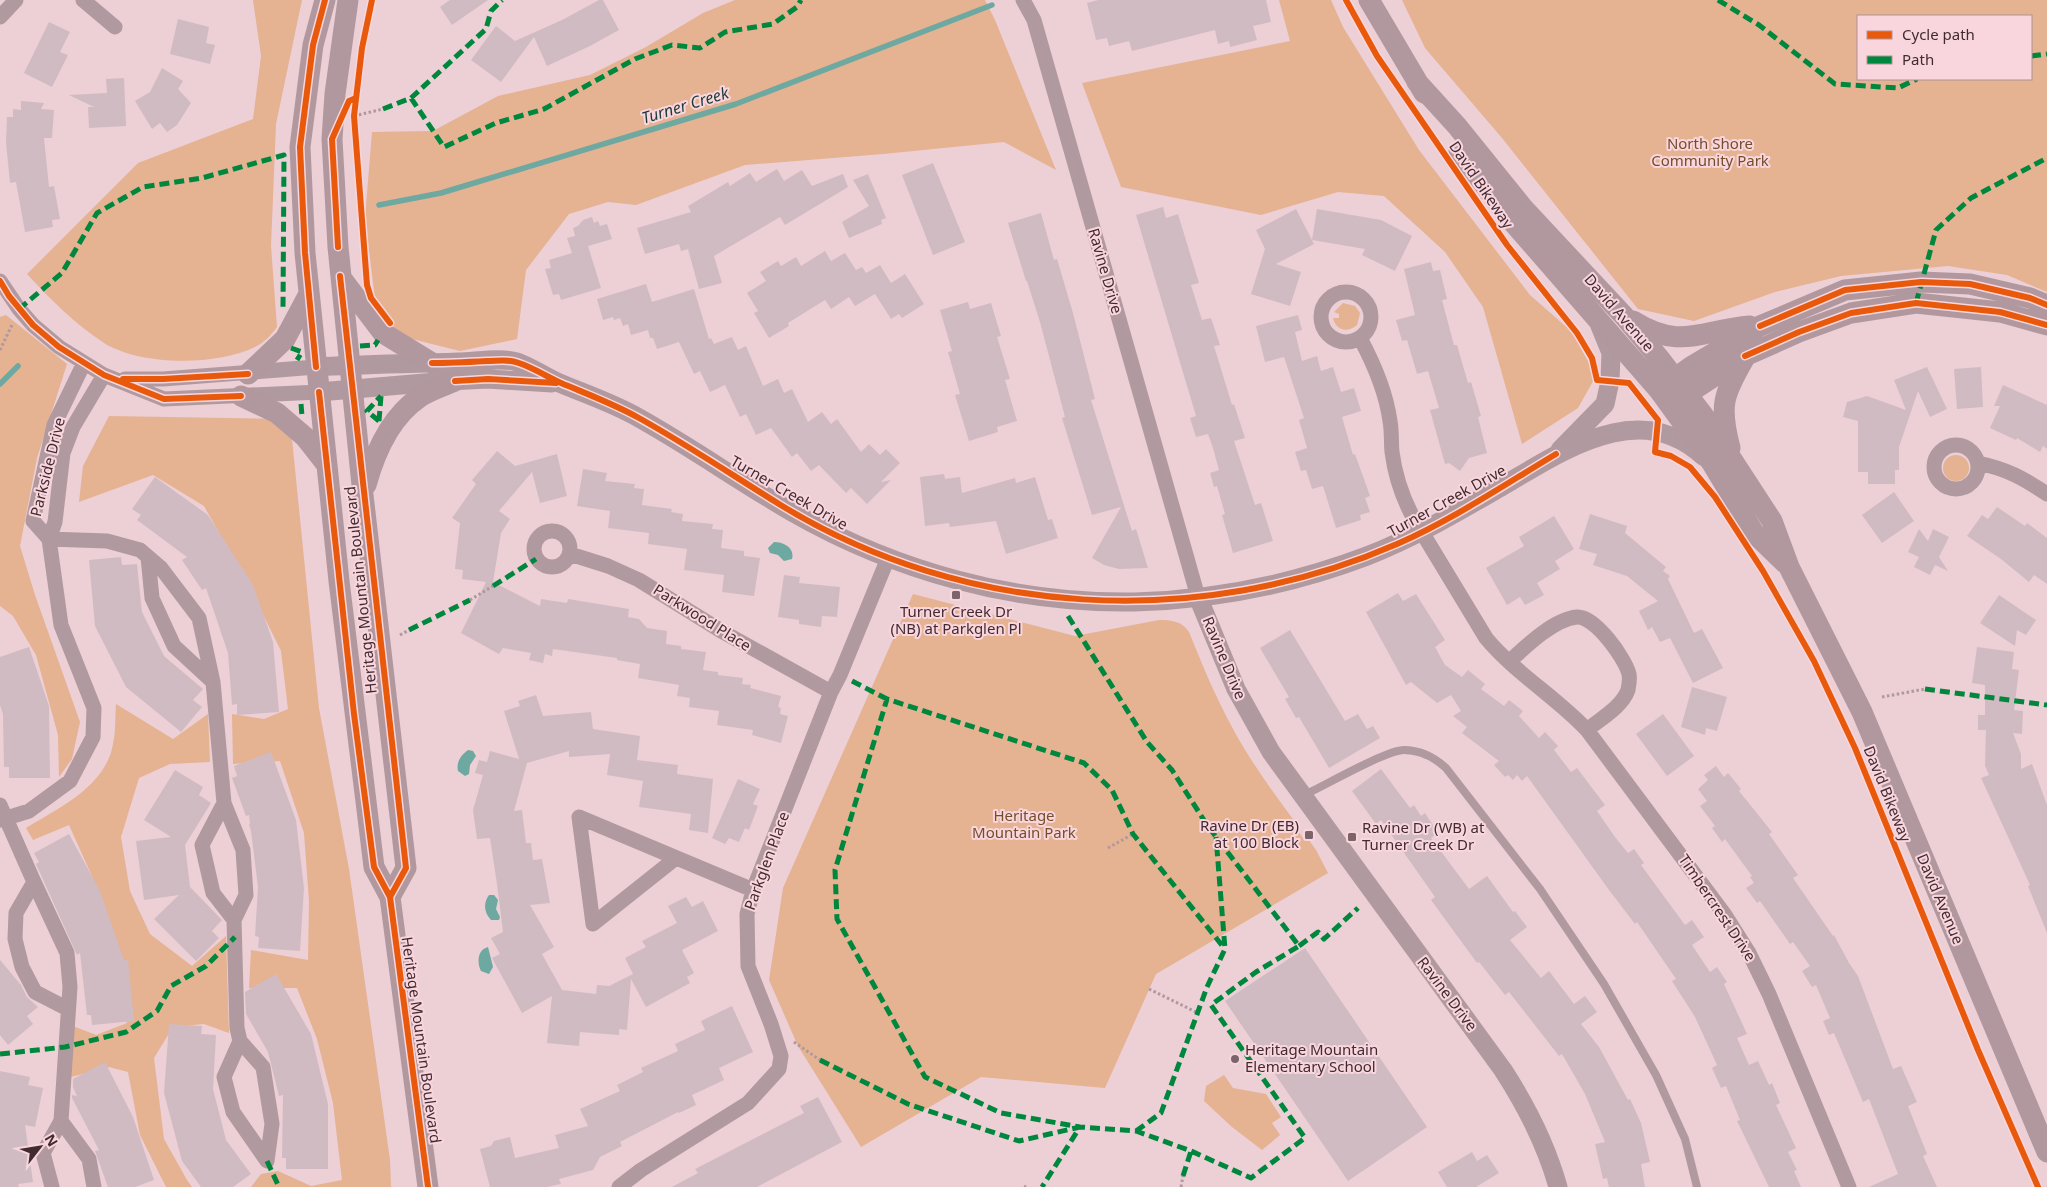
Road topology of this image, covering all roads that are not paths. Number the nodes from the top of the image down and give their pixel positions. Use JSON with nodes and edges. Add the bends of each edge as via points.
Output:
{"nodes":[{"id":1,"x":16,"y":0,"type":"edge"},
{"id":2,"x":83,"y":0,"type":"edge"},
{"id":3,"x":325,"y":0,"type":"edge"},
{"id":4,"x":348,"y":0,"type":"edge"},
{"id":5,"x":1023,"y":0,"type":"edge"},
{"id":6,"x":1369,"y":0,"type":"edge"},
{"id":7,"x":0,"y":17,"type":"edge"},
{"id":8,"x":115,"y":27,"type":"dead end"},
{"id":9,"x":1418,"y":82,"type":"junction"},
{"id":10,"x":340,"y":276,"type":"junction"},
{"id":11,"x":0,"y":281,"type":"edge"},
{"id":12,"x":309,"y":294,"type":"junction"},
{"id":13,"x":2047,"y":305,"type":"edge"},
{"id":14,"x":1594,"y":313,"type":"junction"},
{"id":15,"x":1624,"y":316,"type":"junction"},
{"id":16,"x":1760,"y":326,"type":"junction"},
{"id":17,"x":2047,"y":326,"type":"edge"},
{"id":18,"x":1360,"y":338,"type":"dead end"},
{"id":19,"x":1745,"y":356,"type":"junction"},
{"id":20,"x":84,"y":363,"type":"junction"},
{"id":21,"x":432,"y":363,"type":"junction"},
{"id":22,"x":350,"y":365,"type":"junction"},
{"id":23,"x":316,"y":367,"type":"junction"},
{"id":24,"x":248,"y":374,"type":"junction"},
{"id":25,"x":110,"y":377,"type":"junction"},
{"id":26,"x":455,"y":381,"type":"junction"},
{"id":27,"x":561,"y":383,"type":"junction"},
{"id":28,"x":352,"y":388,"type":"junction"},
{"id":29,"x":319,"y":392,"type":"junction"},
{"id":30,"x":1673,"y":392,"type":"junction"},
{"id":31,"x":241,"y":396,"type":"junction"},
{"id":32,"x":1556,"y":454,"type":"junction"},
{"id":33,"x":1734,"y":460,"type":"junction"},
{"id":34,"x":1712,"y":463,"type":"junction"},
{"id":35,"x":1978,"y":464,"type":"dead end"},
{"id":36,"x":327,"y":465,"type":"junction"},
{"id":37,"x":2047,"y":494,"type":"edge"},
{"id":38,"x":363,"y":495,"type":"junction"},
{"id":39,"x":1422,"y":532,"type":"junction"},
{"id":40,"x":50,"y":539,"type":"junction"},
{"id":41,"x":570,"y":554,"type":"dead end"},
{"id":42,"x":148,"y":557,"type":"junction"},
{"id":43,"x":888,"y":558,"type":"junction"},
{"id":44,"x":1789,"y":567,"type":"junction"},
{"id":45,"x":1198,"y":597,"type":"junction"},
{"id":46,"x":1510,"y":661,"type":"junction"},
{"id":47,"x":213,"y":682,"type":"junction"},
{"id":48,"x":831,"y":692,"type":"junction"},
{"id":49,"x":1587,"y":730,"type":"junction"},
{"id":50,"x":1302,"y":796,"type":"junction"},
{"id":51,"x":224,"y":803,"type":"junction"},
{"id":52,"x":2,"y":815,"type":"edge"},
{"id":53,"x":676,"y":858,"type":"junction"},
{"id":54,"x":34,"y":882,"type":"junction"},
{"id":55,"x":753,"y":890,"type":"junction"},
{"id":56,"x":390,"y":897,"type":"junction"},
{"id":57,"x":234,"y":920,"type":"junction"},
{"id":58,"x":68,"y":1008,"type":"junction"},
{"id":59,"x":240,"y":1041,"type":"junction"},
{"id":60,"x":61,"y":1121,"type":"junction"},
{"id":61,"x":2047,"y":1152,"type":"edge"},
{"id":62,"x":52,"y":1187,"type":"edge"},
{"id":63,"x":94,"y":1187,"type":"edge"},
{"id":64,"x":428,"y":1187,"type":"edge"},
{"id":65,"x":619,"y":1187,"type":"edge"},
{"id":66,"x":1558,"y":1187,"type":"edge"},
{"id":67,"x":1697,"y":1187,"type":"edge"},
{"id":68,"x":1849,"y":1187,"type":"edge"}],
"edges":[{"from":1,"to":7,"type":"street"},
{"from":2,"to":8,"type":"street"},
{"from":3,"to":12,"type":"main road","name":"Heritage Mountain Boulevard","via":[[313,45],[300,147]]},
{"from":4,"to":10,"type":"main road","name":"Heritage Mountain Boulevard","via":[[332,139]]},
{"from":5,"to":45,"type":"street","name":"Ravine Drive","via":[[1034,20]]},
{"from":6,"to":9,"type":"main road","name":"David Avenue"},
{"from":9,"to":14,"type":"main road","name":"David Avenue","via":[[1446,134],[1476,175],[1511,220]]},
{"from":9,"to":15,"type":"main road","name":"David Avenue","via":[[1524,209]]},
{"from":10,"to":21,"type":"main road","via":[[383,333]]},
{"from":10,"to":22,"type":"main road","name":"Heritage Mountain Boulevard"},
{"from":11,"to":20,"type":"street","via":[[19,309],[46,336]]},
{"from":12,"to":23,"type":"main road","name":"Heritage Mountain Boulevard"},
{"from":12,"to":24,"type":"main road","via":[[285,339]]},
{"from":13,"to":16,"type":"main road","via":[[1970,284],[1921,282],[1845,290]]},
{"from":14,"to":30,"type":"main road","name":"David Avenue"},
{"from":14,"to":32,"type":"street","via":[[1611,353],[1605,404]]},
{"from":15,"to":16,"type":"main road","via":[[1653,332],[1677,338],[1695,338],[1738,327]]},
{"from":15,"to":30,"type":"main road","name":"David Avenue"},
{"from":16,"to":30,"type":"main road"},
{"from":17,"to":19,"type":"main road","via":[[2000,312],[1916,303],[1851,313]]},
{"from":18,"to":39,"type":"street","name":"Timbercrest Drive","via":[[1385,394],[1392,453],[1406,505]]},
{"from":19,"to":30,"type":"main road"},
{"from":19,"to":33,"type":"main road","via":[[1728,387],[1724,402],[1724,420]]},
{"from":20,"to":25,"type":"street"},
{"from":20,"to":40,"type":"street","name":"Parkside Drive","via":[[54,425],[33,521]]},
{"from":21,"to":22,"type":"street","name":"Turner Creek Drive"},
{"from":21,"to":27,"type":"street","name":"Turner Creek Drive","via":[[513,360]]},
{"from":22,"to":23,"type":"street","name":"Turner Creek Drive"},
{"from":22,"to":28,"type":"main road","name":"Heritage Mountain Boulevard"},
{"from":23,"to":24,"type":"street","name":"Turner Creek Drive"},
{"from":23,"to":29,"type":"main road","name":"Heritage Mountain Boulevard"},
{"from":24,"to":25,"type":"street","name":"Turner Creek Drive","via":[[163,379]]},
{"from":25,"to":31,"type":"street","via":[[164,399]]},
{"from":25,"to":40,"type":"street","name":"Parkside Drive","via":[[73,428],[63,453]]},
{"from":26,"to":27,"type":"street","name":"Turner Creek Drive","via":[[488,379]]},
{"from":26,"to":28,"type":"street","name":"Turner Creek Drive"},
{"from":26,"to":38,"type":"main road","via":[[421,396],[405,409],[374,458]]},
{"from":27,"to":43,"type":"street","name":"Turner Creek Drive","via":[[638,417],[791,512]]},
{"from":28,"to":29,"type":"street"},
{"from":28,"to":38,"type":"main road","name":"Heritage Mountain Boulevard"},
{"from":29,"to":31,"type":"street"},
{"from":29,"to":36,"type":"main road","name":"Heritage Mountain Boulevard"},
{"from":30,"to":33,"type":"main road","name":"David Avenue"},
{"from":30,"to":34,"type":"main road","name":"David Avenue"},
{"from":31,"to":36,"type":"main road","via":[[277,413],[305,438]]},
{"from":32,"to":34,"type":"street","via":[[1614,432],[1650,430],[1679,438]]},
{"from":32,"to":39,"type":"street","name":"Turner Creek Drive"},
{"from":33,"to":44,"type":"main road","name":"David Avenue","via":[[1772,521]]},
{"from":34,"to":44,"type":"main road","name":"David Avenue","via":[[1754,533]]},
{"from":35,"to":37,"type":"street","via":[[2001,468]]},
{"from":36,"to":56,"type":"main road","name":"Heritage Mountain Boulevard","via":[[374,867]]},
{"from":38,"to":56,"type":"main road","name":"Heritage Mountain Boulevard","via":[[406,868]]},
{"from":39,"to":45,"type":"street","name":"Turner Creek Drive","via":[[1372,554],[1315,573],[1248,590]]},
{"from":39,"to":46,"type":"street","name":"Timbercrest Drive","via":[[1486,638]]},
{"from":40,"to":42,"type":"street","via":[[108,540],[140,550]]},
{"from":40,"to":52,"type":"street","name":"Parkside Drive","via":[[61,625],[94,708],[93,737],[70,781],[29,811]]},
{"from":41,"to":48,"type":"street","name":"Parkwood Place","via":[[639,580]]},
{"from":42,"to":47,"type":"street","via":[[161,568],[199,618]]},
{"from":42,"to":47,"type":"street","via":[[152,598],[174,646]]},
{"from":43,"to":45,"type":"street","name":"Turner Creek Drive","via":[[964,582],[1056,598],[1123,602]]},
{"from":43,"to":48,"type":"street","name":"Parkglen Place"},
{"from":44,"to":61,"type":"main road","name":"David Avenue","via":[[1862,712]]},
{"from":45,"to":50,"type":"street","name":"Ravine Drive","via":[[1241,700]]},
{"from":46,"to":49,"type":"street","name":"Timbercrest Drive"},
{"from":46,"to":49,"type":"street","via":[[1544,633],[1566,620],[1580,617],[1596,626],[1625,667],[1629,683],[1622,700]]},
{"from":47,"to":51,"type":"street"},
{"from":48,"to":55,"type":"street","name":"Parkglen Place"},
{"from":49,"to":68,"type":"street","name":"Timbercrest Drive","via":[[1746,946]]},
{"from":50,"to":66,"type":"street","name":"Ravine Drive","via":[[1503,1070],[1540,1134]]},
{"from":50,"to":67,"type":"lane","via":[[1398,751],[1434,757],[1446,768],[1540,889],[1604,984],[1656,1075],[1685,1139]]},
{"from":51,"to":57,"type":"street","via":[[243,850],[246,895]]},
{"from":51,"to":57,"type":"street","via":[[202,845],[213,893]]},
{"from":52,"to":54,"type":"street"},
{"from":53,"to":53,"type":"street","via":[[661,870],[593,924],[579,817]]},
{"from":53,"to":55,"type":"street"},
{"from":54,"to":58,"type":"street","via":[[67,953]]},
{"from":54,"to":58,"type":"street","via":[[16,913],[15,939],[22,967],[35,992]]},
{"from":55,"to":65,"type":"street","name":"Parkglen Place","via":[[747,914],[748,966],[781,1056],[779,1069],[748,1103]]},
{"from":56,"to":64,"type":"main road","name":"Heritage Mountain Boulevard"},
{"from":57,"to":59,"type":"street"},
{"from":58,"to":60,"type":"street"},
{"from":59,"to":59,"type":"street","via":[[224,1077],[233,1112],[266,1161],[272,1124],[263,1067]]},
{"from":60,"to":62,"type":"street","via":[[43,1153]]},
{"from":60,"to":63,"type":"street","via":[[89,1159]]}]}
